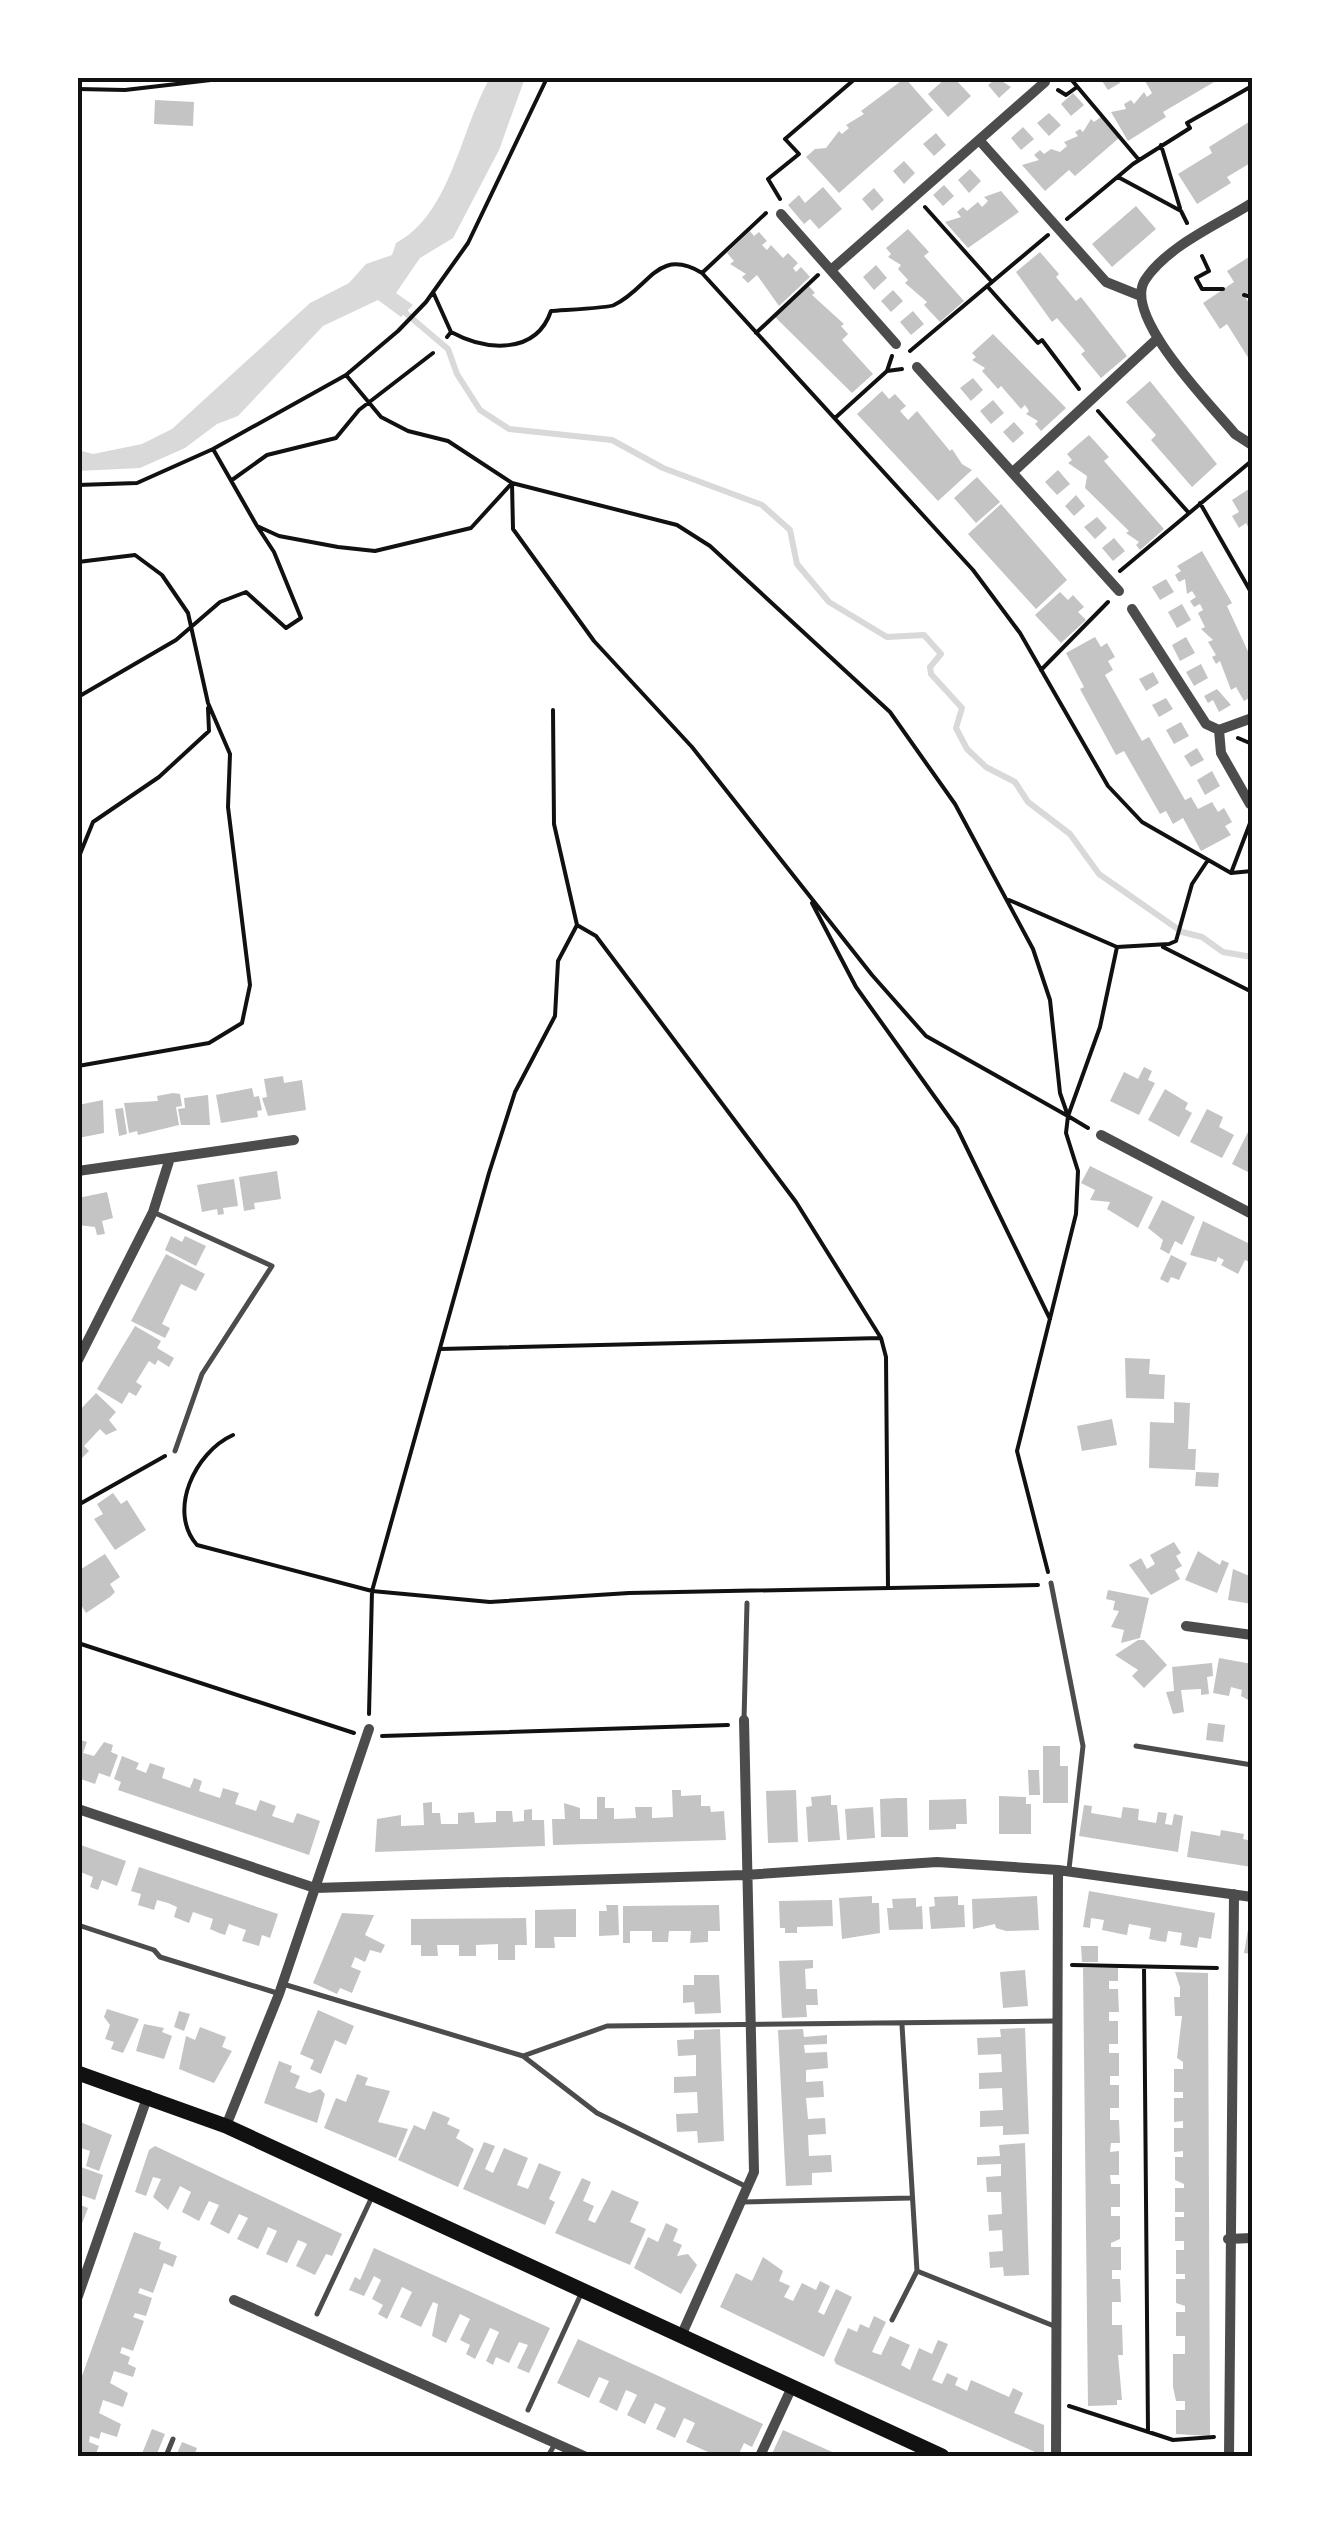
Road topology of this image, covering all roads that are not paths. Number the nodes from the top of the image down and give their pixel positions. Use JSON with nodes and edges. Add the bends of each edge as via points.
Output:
{"nodes":[{"id":1,"x":1045,"y":82,"type":"dead end"},
{"id":2,"x":980,"y":141,"type":"junction"},
{"id":3,"x":1252,"y":203,"type":"edge"},
{"id":4,"x":781,"y":214,"type":"dead end"},
{"id":5,"x":829,"y":268,"type":"junction"},
{"id":6,"x":1141,"y":296,"type":"junction"},
{"id":7,"x":1158,"y":338,"type":"junction"},
{"id":8,"x":896,"y":344,"type":"road end"},
{"id":9,"x":918,"y":367,"type":"dead end"},
{"id":10,"x":1252,"y":445,"type":"edge"},
{"id":11,"x":1013,"y":472,"type":"junction"},
{"id":12,"x":1119,"y":591,"type":"road end"},
{"id":13,"x":1132,"y":608,"type":"dead end"},
{"id":14,"x":1252,"y":718,"type":"edge"},
{"id":15,"x":1220,"y":730,"type":"junction"},
{"id":16,"x":1250,"y":804,"type":"dead end"},
{"id":17,"x":1101,"y":1135,"type":"road end"},
{"id":18,"x":294,"y":1140,"type":"dead end"},
{"id":19,"x":170,"y":1158,"type":"junction"},
{"id":20,"x":78,"y":1170,"type":"edge"},
{"id":21,"x":153,"y":1212,"type":"junction"},
{"id":22,"x":1252,"y":1214,"type":"edge"},
{"id":23,"x":78,"y":1360,"type":"edge"},
{"id":24,"x":175,"y":1451,"type":"road end"},
{"id":25,"x":1051,"y":1583,"type":"road end"},
{"id":26,"x":747,"y":1604,"type":"dead end"},
{"id":27,"x":1186,"y":1626,"type":"dead end"},
{"id":28,"x":1252,"y":1636,"type":"edge"},
{"id":29,"x":744,"y":1722,"type":"joint"},
{"id":30,"x":367,"y":1733,"type":"road end"},
{"id":31,"x":1136,"y":1746,"type":"dead end"},
{"id":32,"x":1252,"y":1765,"type":"edge"},
{"id":33,"x":78,"y":1809,"type":"edge"},
{"id":34,"x":1064,"y":1871,"type":"junction"},
{"id":35,"x":745,"y":1875,"type":"junction"},
{"id":36,"x":315,"y":1888,"type":"junction"},
{"id":37,"x":1234,"y":1894,"type":"junction"},
{"id":38,"x":1252,"y":1897,"type":"edge"},
{"id":39,"x":78,"y":1925,"type":"edge"},
{"id":40,"x":281,"y":1989,"type":"junction"},
{"id":41,"x":1060,"y":2021,"type":"junction"},
{"id":42,"x":902,"y":2025,"type":"junction"},
{"id":43,"x":751,"y":2026,"type":"junction"},
{"id":44,"x":523,"y":2056,"type":"junction"},
{"id":45,"x":78,"y":2072,"type":"edge"},
{"id":46,"x":148,"y":2095,"type":"junction"},
{"id":47,"x":226,"y":2126,"type":"junction"},
{"id":48,"x":748,"y":2188,"type":"junction"},
{"id":49,"x":374,"y":2192,"type":"junction"},
{"id":50,"x":910,"y":2198,"type":"junction"},
{"id":51,"x":742,"y":2202,"type":"junction"},
{"id":52,"x":1228,"y":2238,"type":"junction"},
{"id":53,"x":1252,"y":2238,"type":"edge"},
{"id":54,"x":917,"y":2271,"type":"junction"},
{"id":55,"x":584,"y":2288,"type":"junction"},
{"id":56,"x":78,"y":2296,"type":"edge"},
{"id":57,"x":234,"y":2300,"type":"dead end"},
{"id":58,"x":317,"y":2314,"type":"dead end"},
{"id":59,"x":892,"y":2320,"type":"dead end"},
{"id":60,"x":1059,"y":2328,"type":"junction"},
{"id":61,"x":682,"y":2334,"type":"junction"},
{"id":62,"x":792,"y":2387,"type":"junction"},
{"id":63,"x":528,"y":2410,"type":"dead end"},
{"id":64,"x":173,"y":2439,"type":"dead end"},
{"id":65,"x":554,"y":2444,"type":"junction"},
{"id":66,"x":166,"y":2456,"type":"edge"},
{"id":67,"x":548,"y":2456,"type":"edge"},
{"id":68,"x":584,"y":2456,"type":"edge"},
{"id":69,"x":760,"y":2456,"type":"edge"},
{"id":70,"x":942,"y":2456,"type":"edge"},
{"id":71,"x":1056,"y":2456,"type":"edge"},
{"id":72,"x":1228,"y":2456,"type":"edge"}],
"edges":[{"from":1,"to":2,"type":"street"},
{"from":2,"to":5,"type":"street"},
{"from":2,"to":6,"type":"street","via":[[1106,282]]},
{"from":3,"to":6,"type":"street","via":[[1153,271]]},
{"from":4,"to":5,"type":"street"},
{"from":5,"to":8,"type":"street"},
{"from":6,"to":7,"type":"street","via":[[1146,322]]},
{"from":7,"to":10,"type":"street","via":[[1235,434]]},
{"from":7,"to":11,"type":"street"},
{"from":9,"to":11,"type":"street"},
{"from":11,"to":12,"type":"street"},
{"from":13,"to":15,"type":"street","via":[[1194,710]]},
{"from":14,"to":15,"type":"street"},
{"from":15,"to":16,"type":"street","via":[[1220,753]]},
{"from":17,"to":22,"type":"street"},
{"from":18,"to":19,"type":"street"},
{"from":19,"to":20,"type":"street"},
{"from":19,"to":21,"type":"street"},
{"from":21,"to":23,"type":"street"},
{"from":21,"to":24,"type":"lane","via":[[272,1266],[202,1374]]},
{"from":25,"to":34,"type":"lane","via":[[1083,1746]]},
{"from":26,"to":29,"type":"lane"},
{"from":27,"to":28,"type":"street"},
{"from":29,"to":35,"type":"street"},
{"from":30,"to":36,"type":"street"},
{"from":31,"to":32,"type":"lane"},
{"from":33,"to":36,"type":"street"},
{"from":34,"to":35,"type":"street","via":[[937,1862]]},
{"from":34,"to":37,"type":"street"},
{"from":34,"to":41,"type":"street"},
{"from":35,"to":36,"type":"street"},
{"from":35,"to":43,"type":"street"},
{"from":36,"to":40,"type":"street"},
{"from":37,"to":38,"type":"street"},
{"from":37,"to":52,"type":"street"},
{"from":39,"to":40,"type":"lane","via":[[160,1957]]},
{"from":40,"to":44,"type":"lane"},
{"from":40,"to":47,"type":"street"},
{"from":41,"to":42,"type":"lane"},
{"from":41,"to":60,"type":"street"},
{"from":42,"to":43,"type":"lane"},
{"from":42,"to":50,"type":"lane"},
{"from":43,"to":44,"type":"lane","via":[[607,2026]]},
{"from":43,"to":48,"type":"street","via":[[754,2172]]},
{"from":44,"to":48,"type":"lane","via":[[597,2113]]},
{"from":45,"to":46,"type":"main road"},
{"from":46,"to":47,"type":"main road"},
{"from":46,"to":56,"type":"street"},
{"from":47,"to":49,"type":"main road"},
{"from":48,"to":51,"type":"street"},
{"from":49,"to":55,"type":"main road"},
{"from":49,"to":58,"type":"lane"},
{"from":50,"to":51,"type":"lane"},
{"from":50,"to":54,"type":"lane"},
{"from":51,"to":61,"type":"street"},
{"from":52,"to":53,"type":"street"},
{"from":52,"to":72,"type":"street"},
{"from":54,"to":59,"type":"lane"},
{"from":54,"to":60,"type":"lane"},
{"from":55,"to":61,"type":"main road"},
{"from":55,"to":63,"type":"lane"},
{"from":57,"to":65,"type":"street"},
{"from":60,"to":71,"type":"street"},
{"from":61,"to":62,"type":"main road"},
{"from":62,"to":69,"type":"street"},
{"from":62,"to":70,"type":"main road"},
{"from":64,"to":66,"type":"lane"},
{"from":65,"to":67,"type":"lane"},
{"from":65,"to":68,"type":"street"}]}
